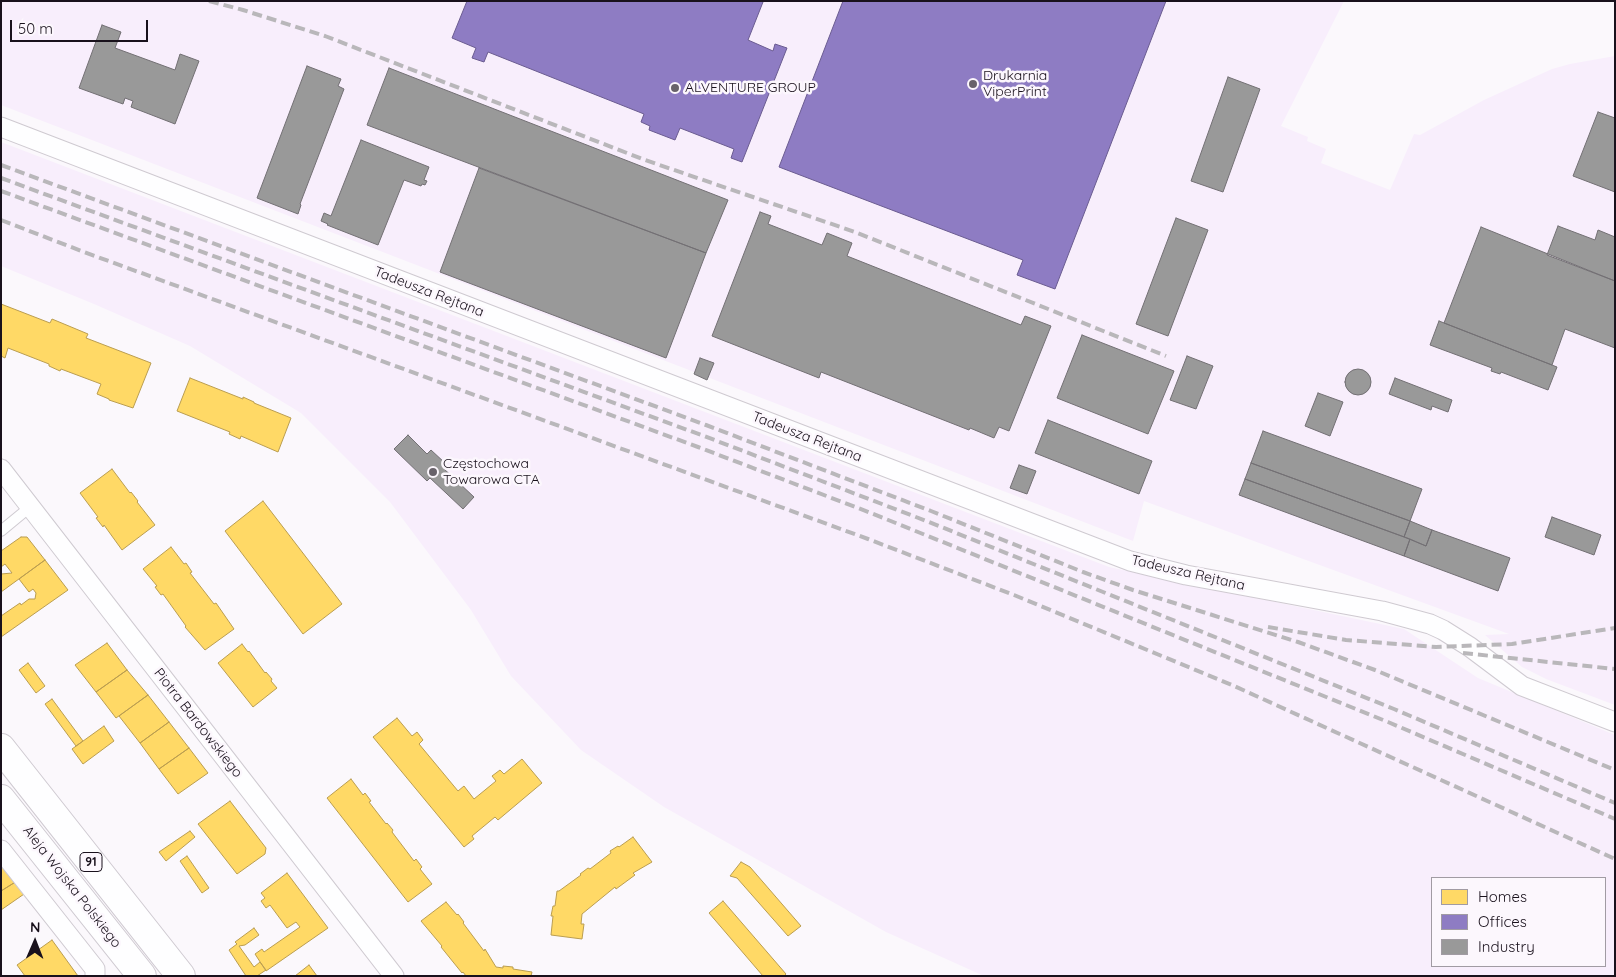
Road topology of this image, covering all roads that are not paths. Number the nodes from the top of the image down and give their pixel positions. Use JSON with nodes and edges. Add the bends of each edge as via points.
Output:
{"nodes":[{"id":1,"x":1,"y":127,"type":"edge"},
{"id":2,"x":1,"y":469,"type":"edge"},
{"id":3,"x":30,"y":507,"type":"junction"},
{"id":4,"x":1,"y":531,"type":"edge"},
{"id":5,"x":1615,"y":722,"type":"edge"},
{"id":6,"x":1,"y":748,"type":"edge"},
{"id":7,"x":1,"y":799,"type":"edge"},
{"id":8,"x":1,"y":850,"type":"edge"},
{"id":9,"x":96,"y":976,"type":"edge"},
{"id":10,"x":142,"y":976,"type":"edge"},
{"id":11,"x":181,"y":976,"type":"edge"},
{"id":12,"x":394,"y":976,"type":"edge"}],
"edges":[{"from":1,"to":5,"type":"street","name":"Tadeusza Rejtana","via":[[1130,560],[1186,575],[1382,611],[1430,624],[1470,647],[1522,686]]},
{"from":2,"to":3,"type":"street","name":"Piotra Bardowskiego"},
{"from":3,"to":4,"type":"lane"},
{"from":3,"to":12,"type":"street","name":"Piotra Bardowskiego"},
{"from":6,"to":11,"type":"main road","number":"91"},
{"from":7,"to":10,"type":"main road","name":"Aleja Wojska Polskiego","number":"91"},
{"from":8,"to":9,"type":"street","via":[[95,969]]}]}
